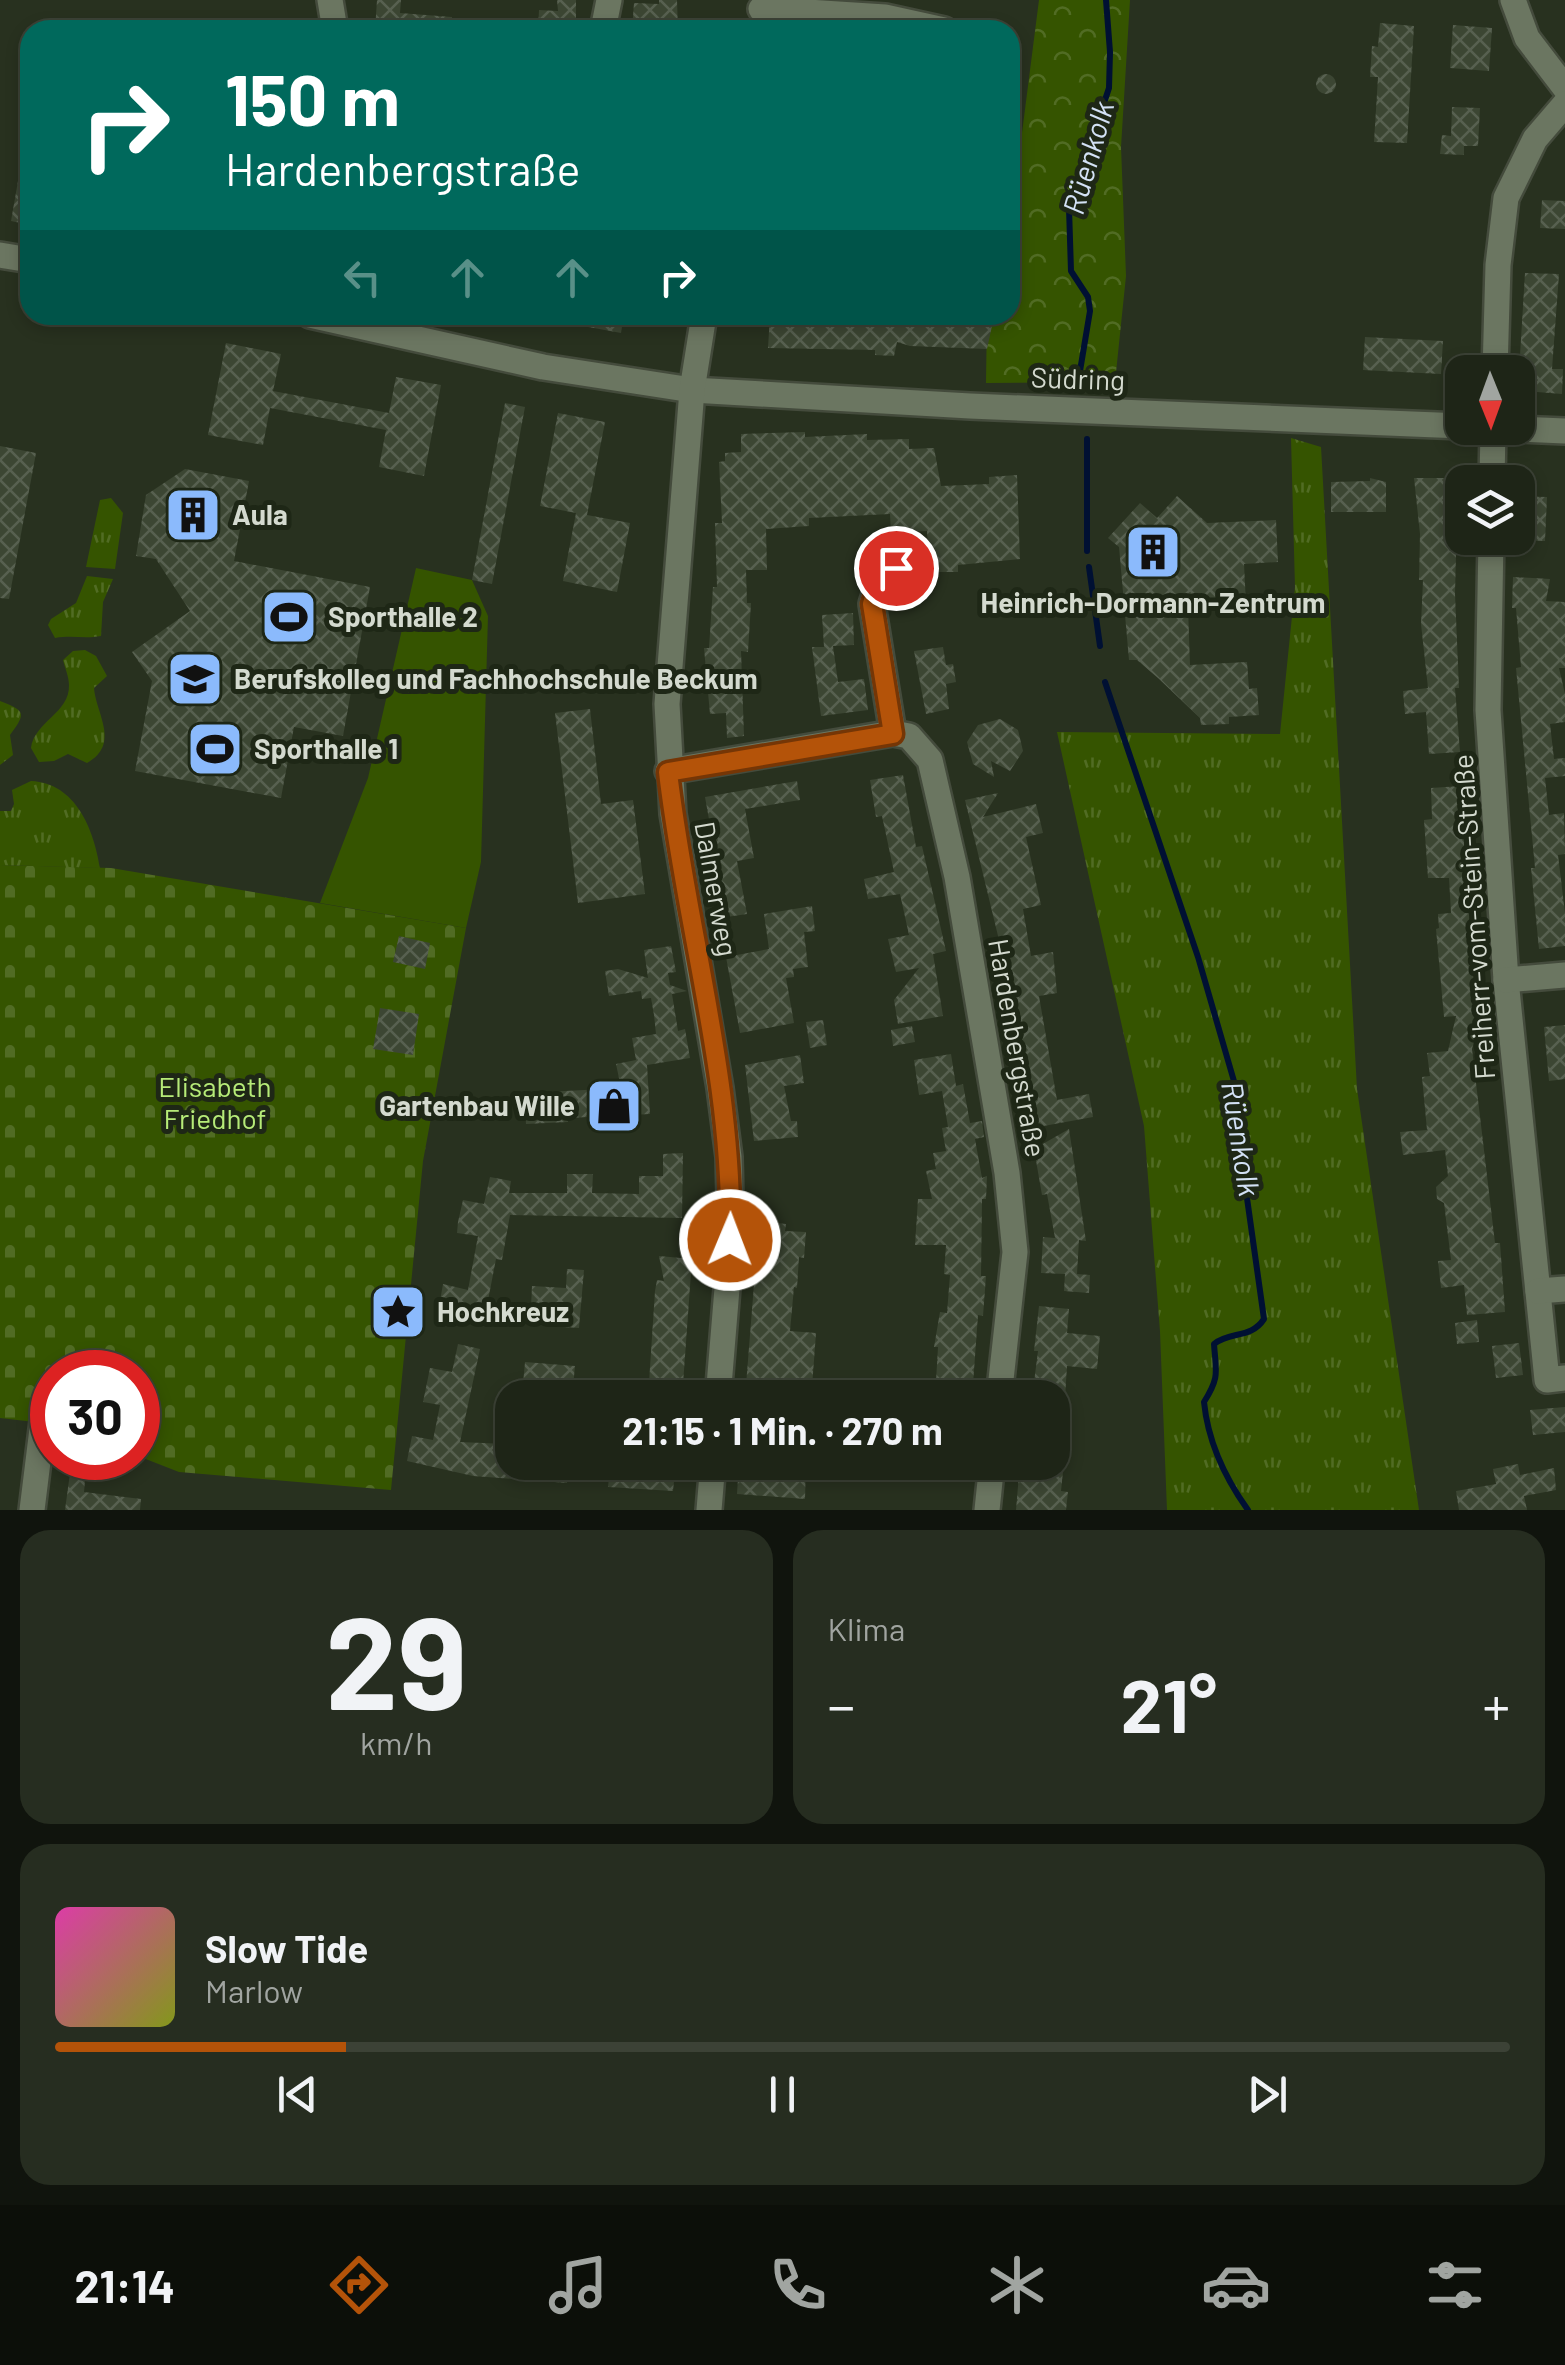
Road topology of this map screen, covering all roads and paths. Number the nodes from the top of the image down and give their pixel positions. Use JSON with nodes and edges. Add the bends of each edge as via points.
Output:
{"nodes":[{"id":1,"x":1514,"y":0,"type":"edge"},
{"id":2,"x":760,"y":13,"type":"edge"},
{"id":3,"x":895,"y":20,"type":"edge"},
{"id":4,"x":1565,"y":88,"type":"edge"},
{"id":5,"x":1565,"y":104,"type":"edge"},
{"id":6,"x":355,"y":325,"type":"edge"},
{"id":7,"x":702,"y":325,"type":"edge"},
{"id":8,"x":1495,"y":355,"type":"edge"},
{"id":9,"x":692,"y":390,"type":"junction"},
{"id":10,"x":1445,"y":425,"type":"edge"},
{"id":11,"x":1535,"y":430,"type":"edge"},
{"id":12,"x":1565,"y":431,"type":"edge"},
{"id":13,"x":1491,"y":555,"type":"edge"},
{"id":14,"x":896,"y":568,"type":"dead end"},
{"id":15,"x":901,"y":735,"type":"junction"},
{"id":16,"x":668,"y":772,"type":"junction"},
{"id":17,"x":1565,"y":975,"type":"edge"},
{"id":18,"x":1506,"y":980,"type":"junction"},
{"id":19,"x":1565,"y":1289,"type":"edge"},
{"id":20,"x":1538,"y":1291,"type":"junction"},
{"id":21,"x":1565,"y":1378,"type":"edge"},
{"id":22,"x":719,"y":1380,"type":"edge"},
{"id":23,"x":1001,"y":1380,"type":"edge"},
{"id":24,"x":36,"y":1480,"type":"edge"},
{"id":25,"x":712,"y":1480,"type":"edge"},
{"id":26,"x":990,"y":1480,"type":"edge"},
{"id":27,"x":32,"y":1510,"type":"edge"},
{"id":28,"x":709,"y":1510,"type":"edge"},
{"id":29,"x":987,"y":1510,"type":"edge"}],
"edges":[{"from":1,"to":4,"type":"street","via":[[1527,38]]},
{"from":2,"to":3,"type":"street"},
{"from":5,"to":8,"type":"street","via":[[1534,138],[1506,198]]},
{"from":6,"to":9,"type":"street","name":"Südring","via":[[543,367]]},
{"from":7,"to":9,"type":"street","name":"Dalmerweg"},
{"from":9,"to":10,"type":"street","name":"Südring"},
{"from":9,"to":16,"type":"street","name":"Dalmerweg","via":[[666,704]]},
{"from":11,"to":12,"type":"street"},
{"from":13,"to":18,"type":"street","name":"Freiherr-vom-Stein-Straße","via":[[1488,710]]},
{"from":14,"to":15,"type":"street","name":"Hardenbergstraße","via":[[872,604]]},
{"from":15,"to":16,"type":"street"},
{"from":15,"to":23,"type":"street","name":"Hardenbergstraße","via":[[930,760],[1008,1172],[1015,1252]]},
{"from":16,"to":22,"type":"street","name":"Dalmerweg","via":[[728,1141],[730,1240]]},
{"from":17,"to":18,"type":"street"},
{"from":18,"to":20,"type":"street","name":"Freiherr-vom-Stein-Straße"},
{"from":19,"to":20,"type":"street"},
{"from":20,"to":21,"type":"street","name":"Freiherr-vom-Stein-Straße","via":[[1547,1380]]},
{"from":24,"to":27,"type":"street"},
{"from":25,"to":28,"type":"street"},
{"from":26,"to":29,"type":"street"}]}
